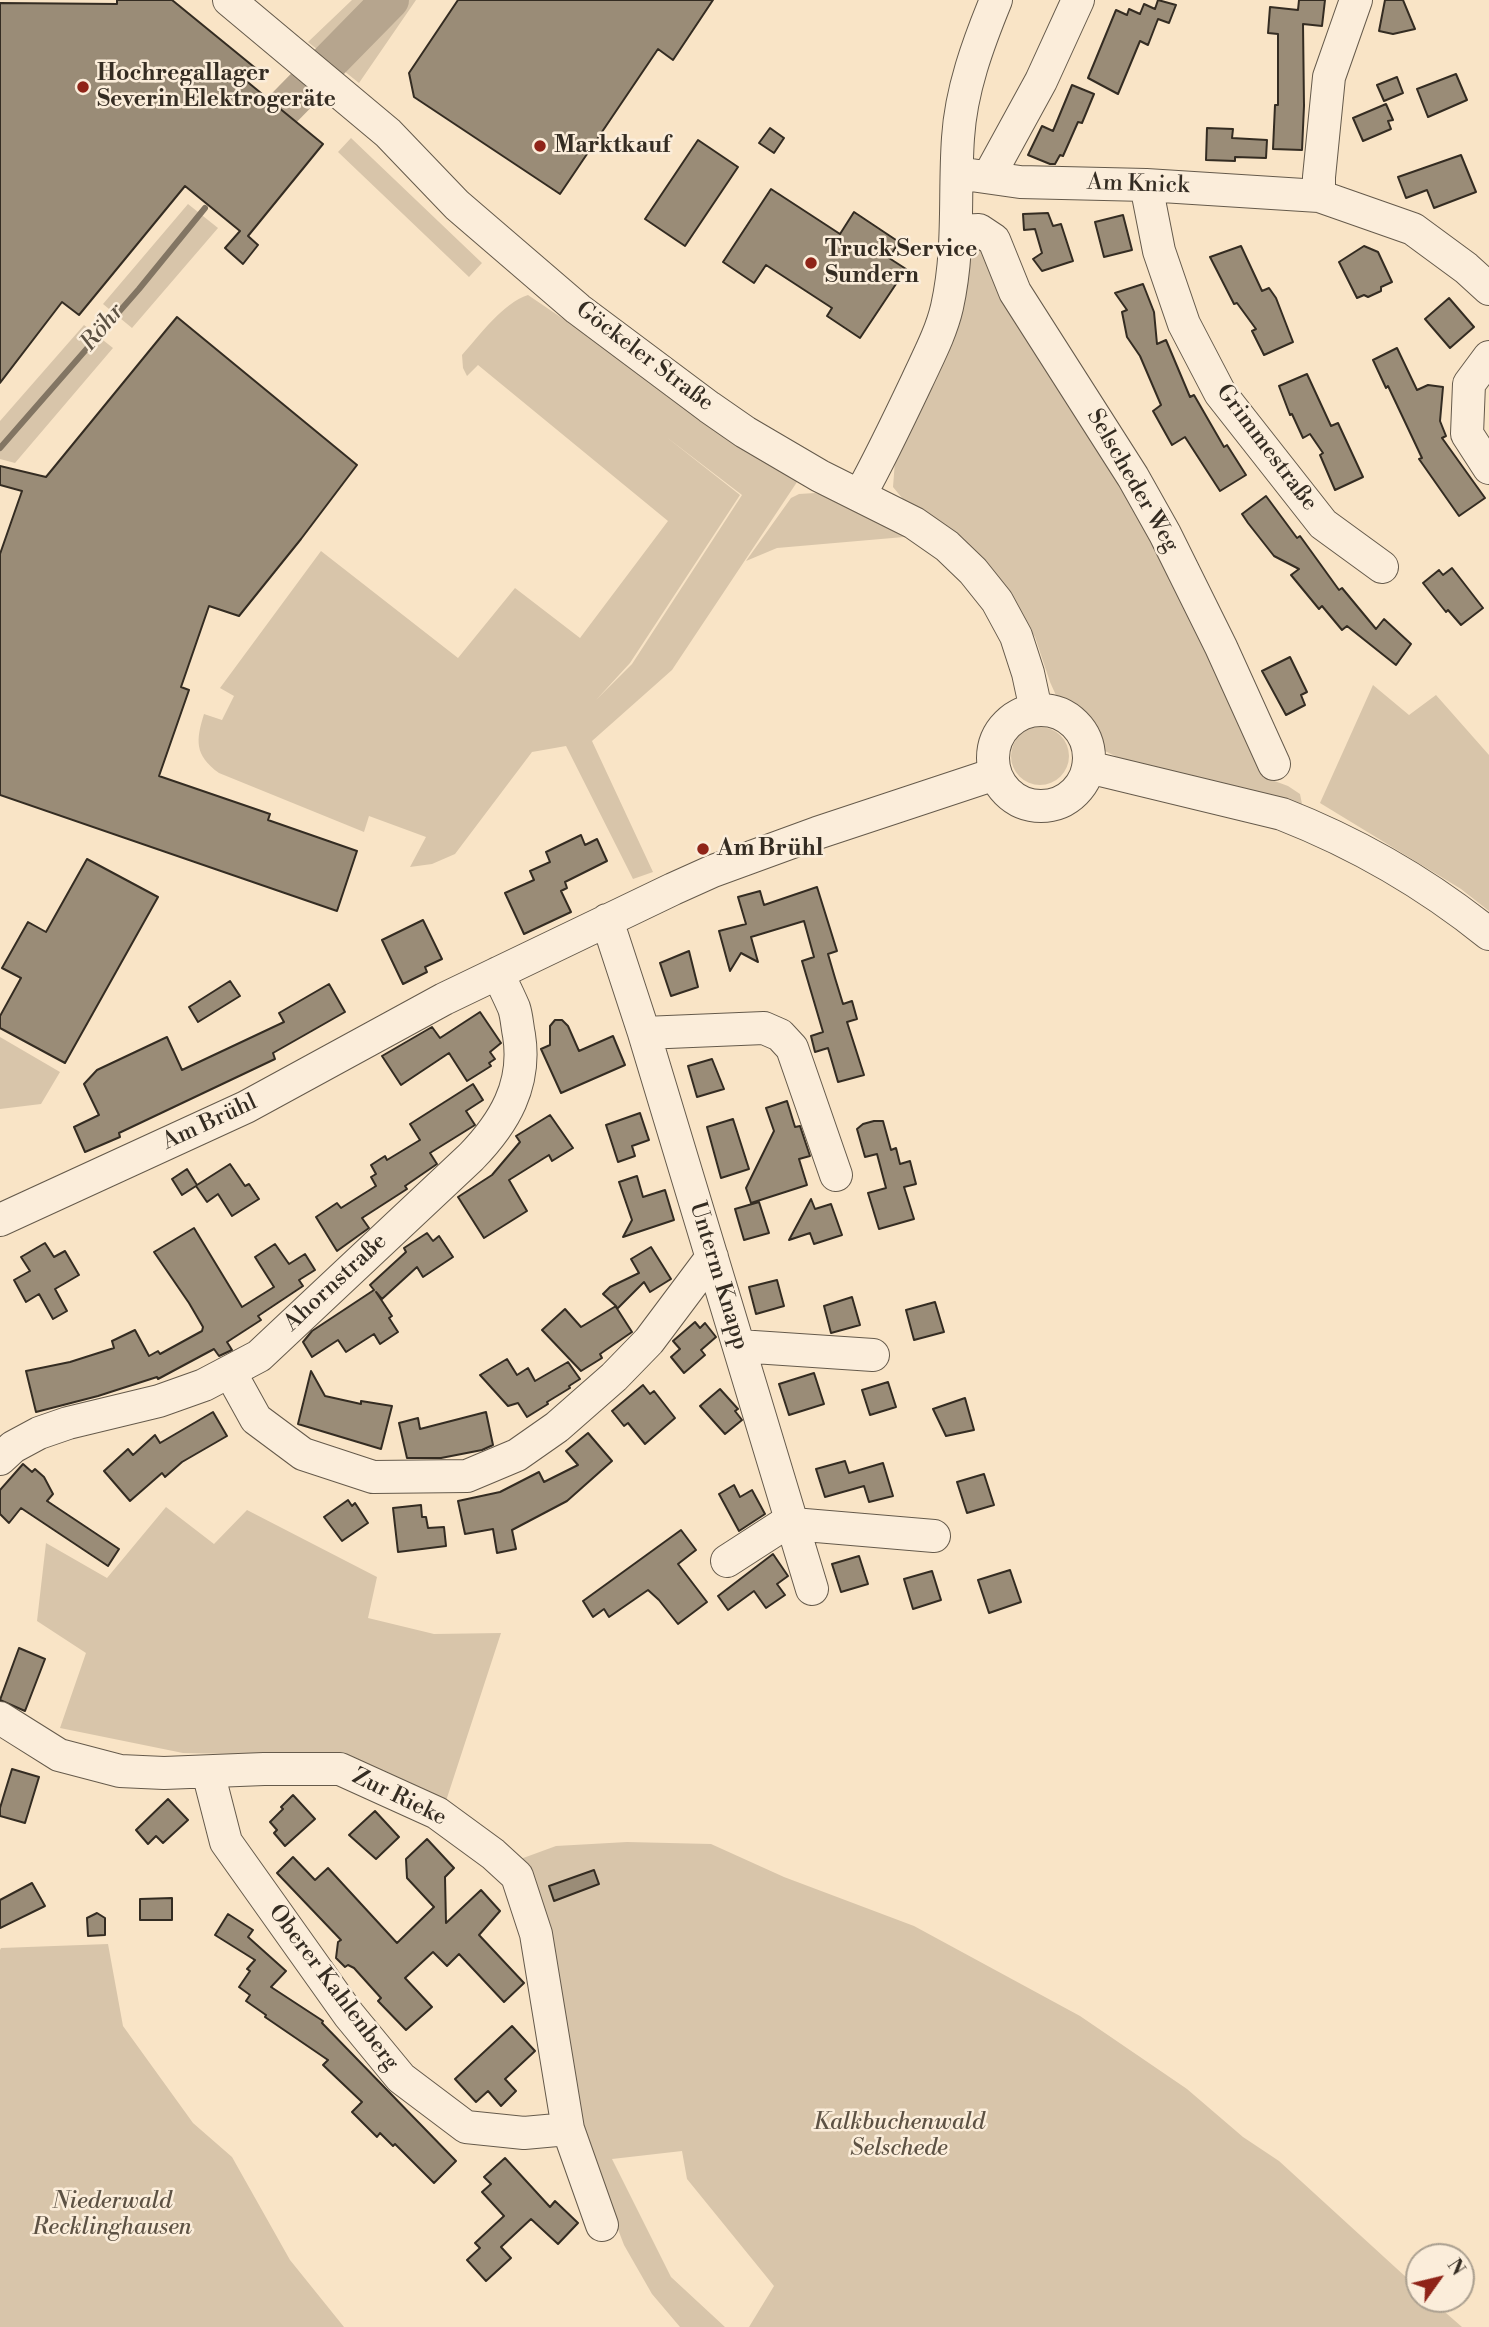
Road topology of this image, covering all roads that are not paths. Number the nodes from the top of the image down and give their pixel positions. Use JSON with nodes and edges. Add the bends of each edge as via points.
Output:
{"nodes":[{"id":1,"x":229,"y":0,"type":"edge"},
{"id":2,"x":996,"y":0,"type":"edge"},
{"id":3,"x":1078,"y":0,"type":"edge"},
{"id":4,"x":1356,"y":0,"type":"edge"},
{"id":5,"x":957,"y":173,"type":"junction"},
{"id":6,"x":989,"y":176,"type":"junction"},
{"id":7,"x":1146,"y":185,"type":"junction"},
{"id":8,"x":1319,"y":196,"type":"junction"},
{"id":9,"x":957,"y":231,"type":"junction"},
{"id":10,"x":1489,"y":289,"type":"edge"},
{"id":11,"x":1489,"y":357,"type":"edge"},
{"id":12,"x":1489,"y":468,"type":"edge"},
{"id":13,"x":860,"y":495,"type":"junction"},
{"id":14,"x":1382,"y":567,"type":"dead end"},
{"id":15,"x":1036,"y":710,"type":"junction"},
{"id":16,"x":1274,"y":764,"type":"dead end"},
{"id":17,"x":1088,"y":767,"type":"junction"},
{"id":18,"x":995,"y":774,"type":"junction"},
{"id":19,"x":607,"y":920,"type":"junction"},
{"id":20,"x":1489,"y":933,"type":"edge"},
{"id":21,"x":498,"y":973,"type":"junction"},
{"id":22,"x":645,"y":1032,"type":"junction"},
{"id":23,"x":836,"y":1175,"type":"dead end"},
{"id":24,"x":0,"y":1220,"type":"edge"},
{"id":25,"x":712,"y":1257,"type":"junction"},
{"id":26,"x":739,"y":1346,"type":"junction"},
{"id":27,"x":873,"y":1355,"type":"dead end"},
{"id":28,"x":230,"y":1372,"type":"junction"},
{"id":29,"x":0,"y":1459,"type":"edge"},
{"id":30,"x":793,"y":1522,"type":"junction"},
{"id":31,"x":934,"y":1536,"type":"dead end"},
{"id":32,"x":727,"y":1561,"type":"dead end"},
{"id":33,"x":812,"y":1589,"type":"dead end"},
{"id":34,"x":4,"y":1729,"type":"edge"},
{"id":35,"x":208,"y":1772,"type":"junction"},
{"id":36,"x":568,"y":2129,"type":"junction"},
{"id":37,"x":602,"y":2225,"type":"dead end"}],
"edges":[{"from":1,"to":13,"type":"street","name":"Göckeler Straße","via":[[388,133],[457,205],[578,309],[745,432]]},
{"from":2,"to":5,"type":"street","via":[[963,98]]},
{"from":3,"to":6,"type":"street","via":[[1041,81]]},
{"from":4,"to":8,"type":"street","via":[[1329,77]]},
{"from":5,"to":6,"type":"street","name":"Am Knick"},
{"from":5,"to":9,"type":"street"},
{"from":6,"to":7,"type":"street","name":"Am Knick","via":[[1020,182]]},
{"from":7,"to":8,"type":"street","name":"Am Knick"},
{"from":7,"to":14,"type":"street","name":"Grimmestraße","via":[[1159,251],[1184,324],[1220,393],[1323,524]]},
{"from":8,"to":10,"type":"street","name":"Am Knick","via":[[1413,229]]},
{"from":9,"to":13,"type":"street","via":[[946,310],[936,340]]},
{"from":9,"to":16,"type":"street","name":"Selscheder Weg","via":[[979,230],[994,240],[1015,292],[1165,534]]},
{"from":11,"to":12,"type":"street","via":[[1469,384],[1467,434]]},
{"from":13,"to":15,"type":"street","name":"Göckeler Straße","via":[[914,523],[973,571],[1016,636]]},
{"from":15,"to":17,"type":"street","via":[[1054,711],[1074,723],[1084,736]]},
{"from":15,"to":18,"type":"street","via":[[1004,726],[993,754]]},
{"from":17,"to":18,"type":"street","via":[[1072,794],[1048,805],[1012,796]]},
{"from":17,"to":20,"type":"street","via":[[1306,823],[1428,890]]},
{"from":18,"to":19,"type":"street","name":"Am Brühl","via":[[713,871]]},
{"from":19,"to":21,"type":"street","name":"Am Brühl"},
{"from":19,"to":22,"type":"street","name":"Unterm Knapp"},
{"from":21,"to":24,"type":"street","name":"Am Brühl","via":[[246,1107]]},
{"from":21,"to":28,"type":"street","name":"Ahornstraße","via":[[515,1011],[522,1051],[520,1076],[498,1127],[259,1356]]},
{"from":22,"to":23,"type":"street","via":[[764,1028],[780,1035],[792,1048]]},
{"from":22,"to":25,"type":"street","name":"Unterm Knapp"},
{"from":25,"to":26,"type":"street","name":"Unterm Knapp"},
{"from":25,"to":28,"type":"street","via":[[649,1341],[614,1377],[517,1455],[467,1476],[373,1477],[303,1454],[256,1419]]},
{"from":26,"to":27,"type":"street"},
{"from":26,"to":30,"type":"street","name":"Unterm Knapp"},
{"from":28,"to":29,"type":"street","name":"Ahornstraße","via":[[159,1401],[39,1433]]},
{"from":30,"to":31,"type":"street"},
{"from":30,"to":32,"type":"street"},
{"from":30,"to":33,"type":"street","name":"Unterm Knapp"},
{"from":34,"to":35,"type":"street","name":"Zur Rieke","via":[[59,1755],[120,1771]]},
{"from":35,"to":36,"type":"street","name":"Oberer Kahlenberg","via":[[226,1842],[349,2015],[401,2078],[466,2127],[524,2133]]},
{"from":35,"to":36,"type":"street","name":"Zur Rieke","via":[[340,1769],[437,1813],[517,1876],[536,1934]]},
{"from":36,"to":37,"type":"street","name":"Zur Rieke"}]}
